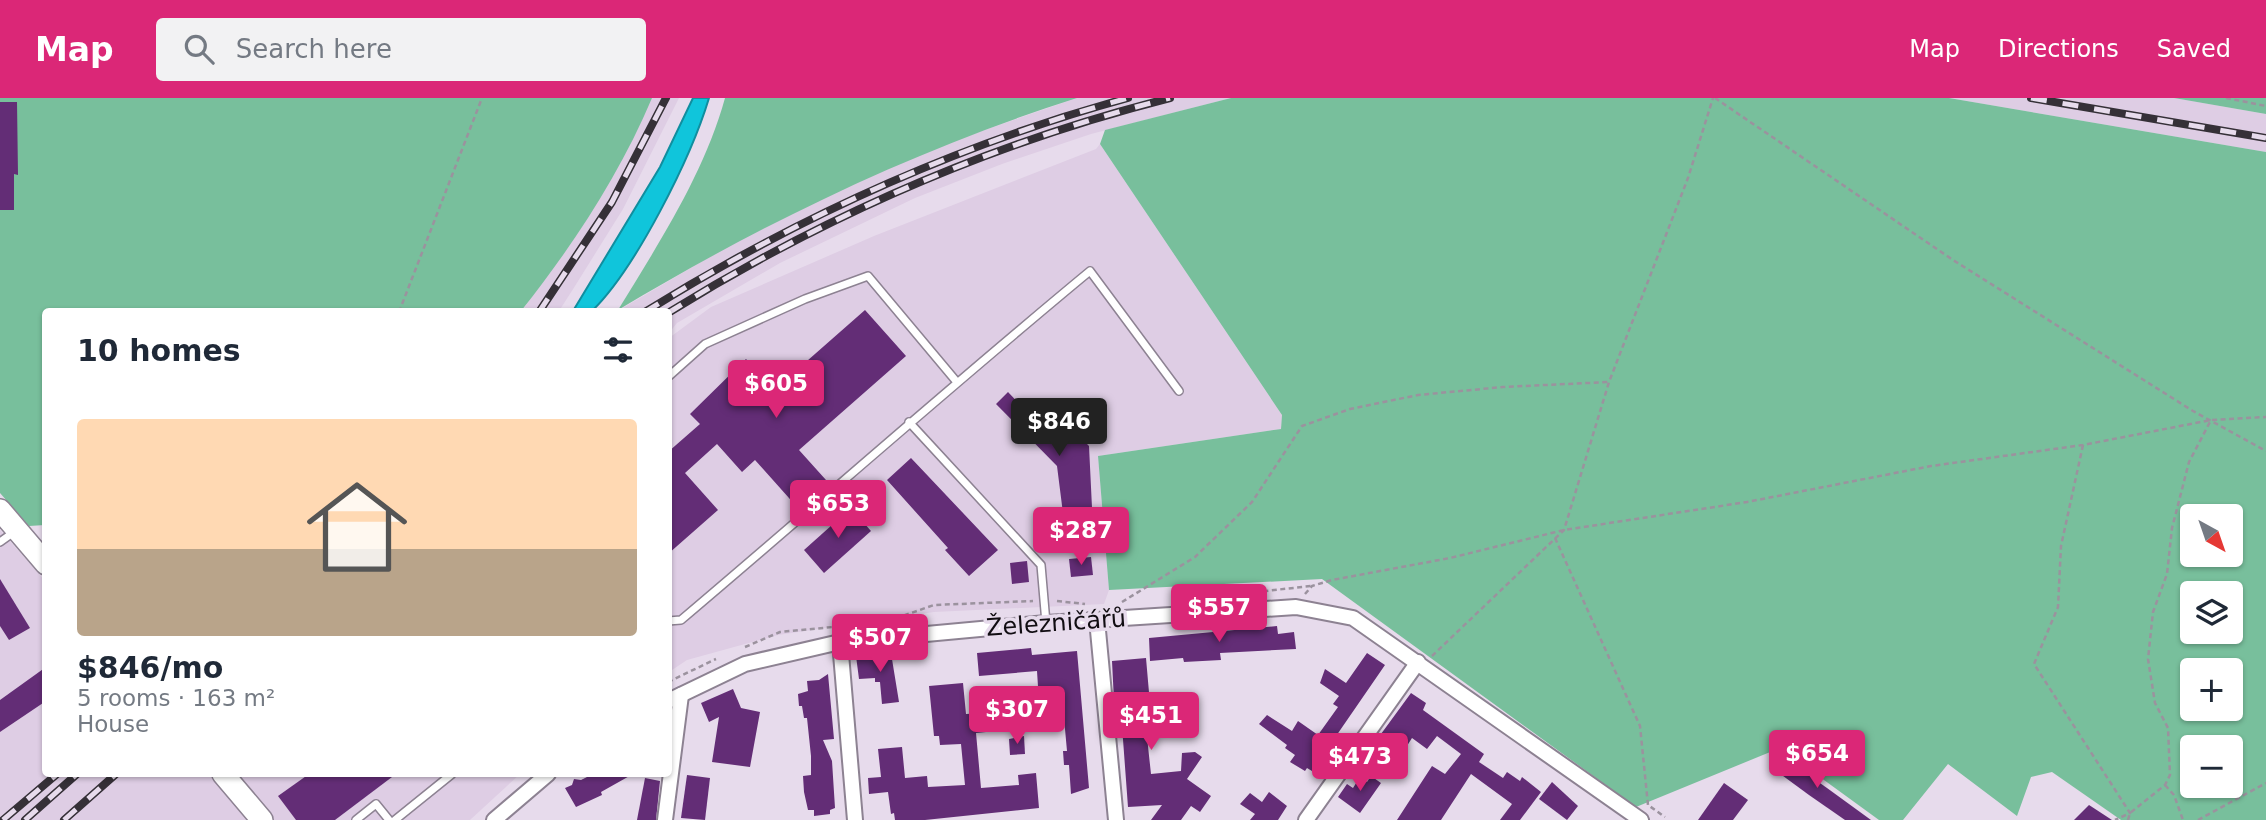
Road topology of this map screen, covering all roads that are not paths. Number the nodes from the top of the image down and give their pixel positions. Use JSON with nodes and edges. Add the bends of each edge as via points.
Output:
{"nodes":[{"id":1,"x":672,"y":373,"type":"edge"},
{"id":2,"x":956,"y":381,"type":"junction"},
{"id":3,"x":1179,"y":391,"type":"dead end"},
{"id":4,"x":909,"y":422,"type":"junction"},
{"id":5,"x":0,"y":510,"type":"edge"},
{"id":6,"x":8,"y":536,"type":"edge"},
{"id":7,"x":42,"y":561,"type":"edge"},
{"id":8,"x":1097,"y":620,"type":"junction"},
{"id":9,"x":672,"y":621,"type":"edge"},
{"id":10,"x":1046,"y":623,"type":"junction"},
{"id":11,"x":840,"y":642,"type":"junction"},
{"id":12,"x":1420,"y":663,"type":"junction"},
{"id":13,"x":675,"y":698,"type":"edge"},
{"id":14,"x":672,"y":735,"type":"edge"},
{"id":15,"x":226,"y":777,"type":"edge"},
{"id":16,"x":448,"y":777,"type":"edge"},
{"id":17,"x":544,"y":777,"type":"edge"},
{"id":18,"x":669,"y":777,"type":"edge"},
{"id":19,"x":262,"y":820,"type":"edge"},
{"id":20,"x":356,"y":820,"type":"edge"},
{"id":21,"x":389,"y":820,"type":"edge"},
{"id":22,"x":395,"y":820,"type":"edge"},
{"id":23,"x":494,"y":820,"type":"edge"},
{"id":24,"x":665,"y":820,"type":"edge"},
{"id":25,"x":855,"y":820,"type":"edge"},
{"id":26,"x":1116,"y":820,"type":"edge"},
{"id":27,"x":1306,"y":820,"type":"edge"},
{"id":28,"x":1641,"y":820,"type":"edge"}],
"edges":[{"from":1,"to":2,"type":"lane","via":[[705,344],[868,276]]},
{"from":2,"to":3,"type":"lane","via":[[1090,271]]},
{"from":2,"to":4,"type":"lane"},
{"from":4,"to":9,"type":"lane","via":[[681,620]]},
{"from":4,"to":10,"type":"lane","via":[[1041,565]]},
{"from":5,"to":6,"type":"main road"},
{"from":6,"to":7,"type":"main road"},
{"from":8,"to":10,"type":"street","name":"Železničářů"},
{"from":8,"to":12,"type":"street","name":"Železničářů","via":[[1320,609],[1353,618]]},
{"from":8,"to":26,"type":"street"},
{"from":10,"to":11,"type":"street","name":"Železničářů"},
{"from":11,"to":13,"type":"street","name":"Železničářů","via":[[745,664]]},
{"from":11,"to":25,"type":"street"},
{"from":12,"to":27,"type":"street"},
{"from":12,"to":28,"type":"street","name":"Železničářů"},
{"from":13,"to":14,"type":"street"},
{"from":15,"to":19,"type":"main road"},
{"from":16,"to":22,"type":"lane"},
{"from":17,"to":23,"type":"street"},
{"from":18,"to":24,"type":"street"},
{"from":20,"to":21,"type":"lane","via":[[376,804]]}]}
